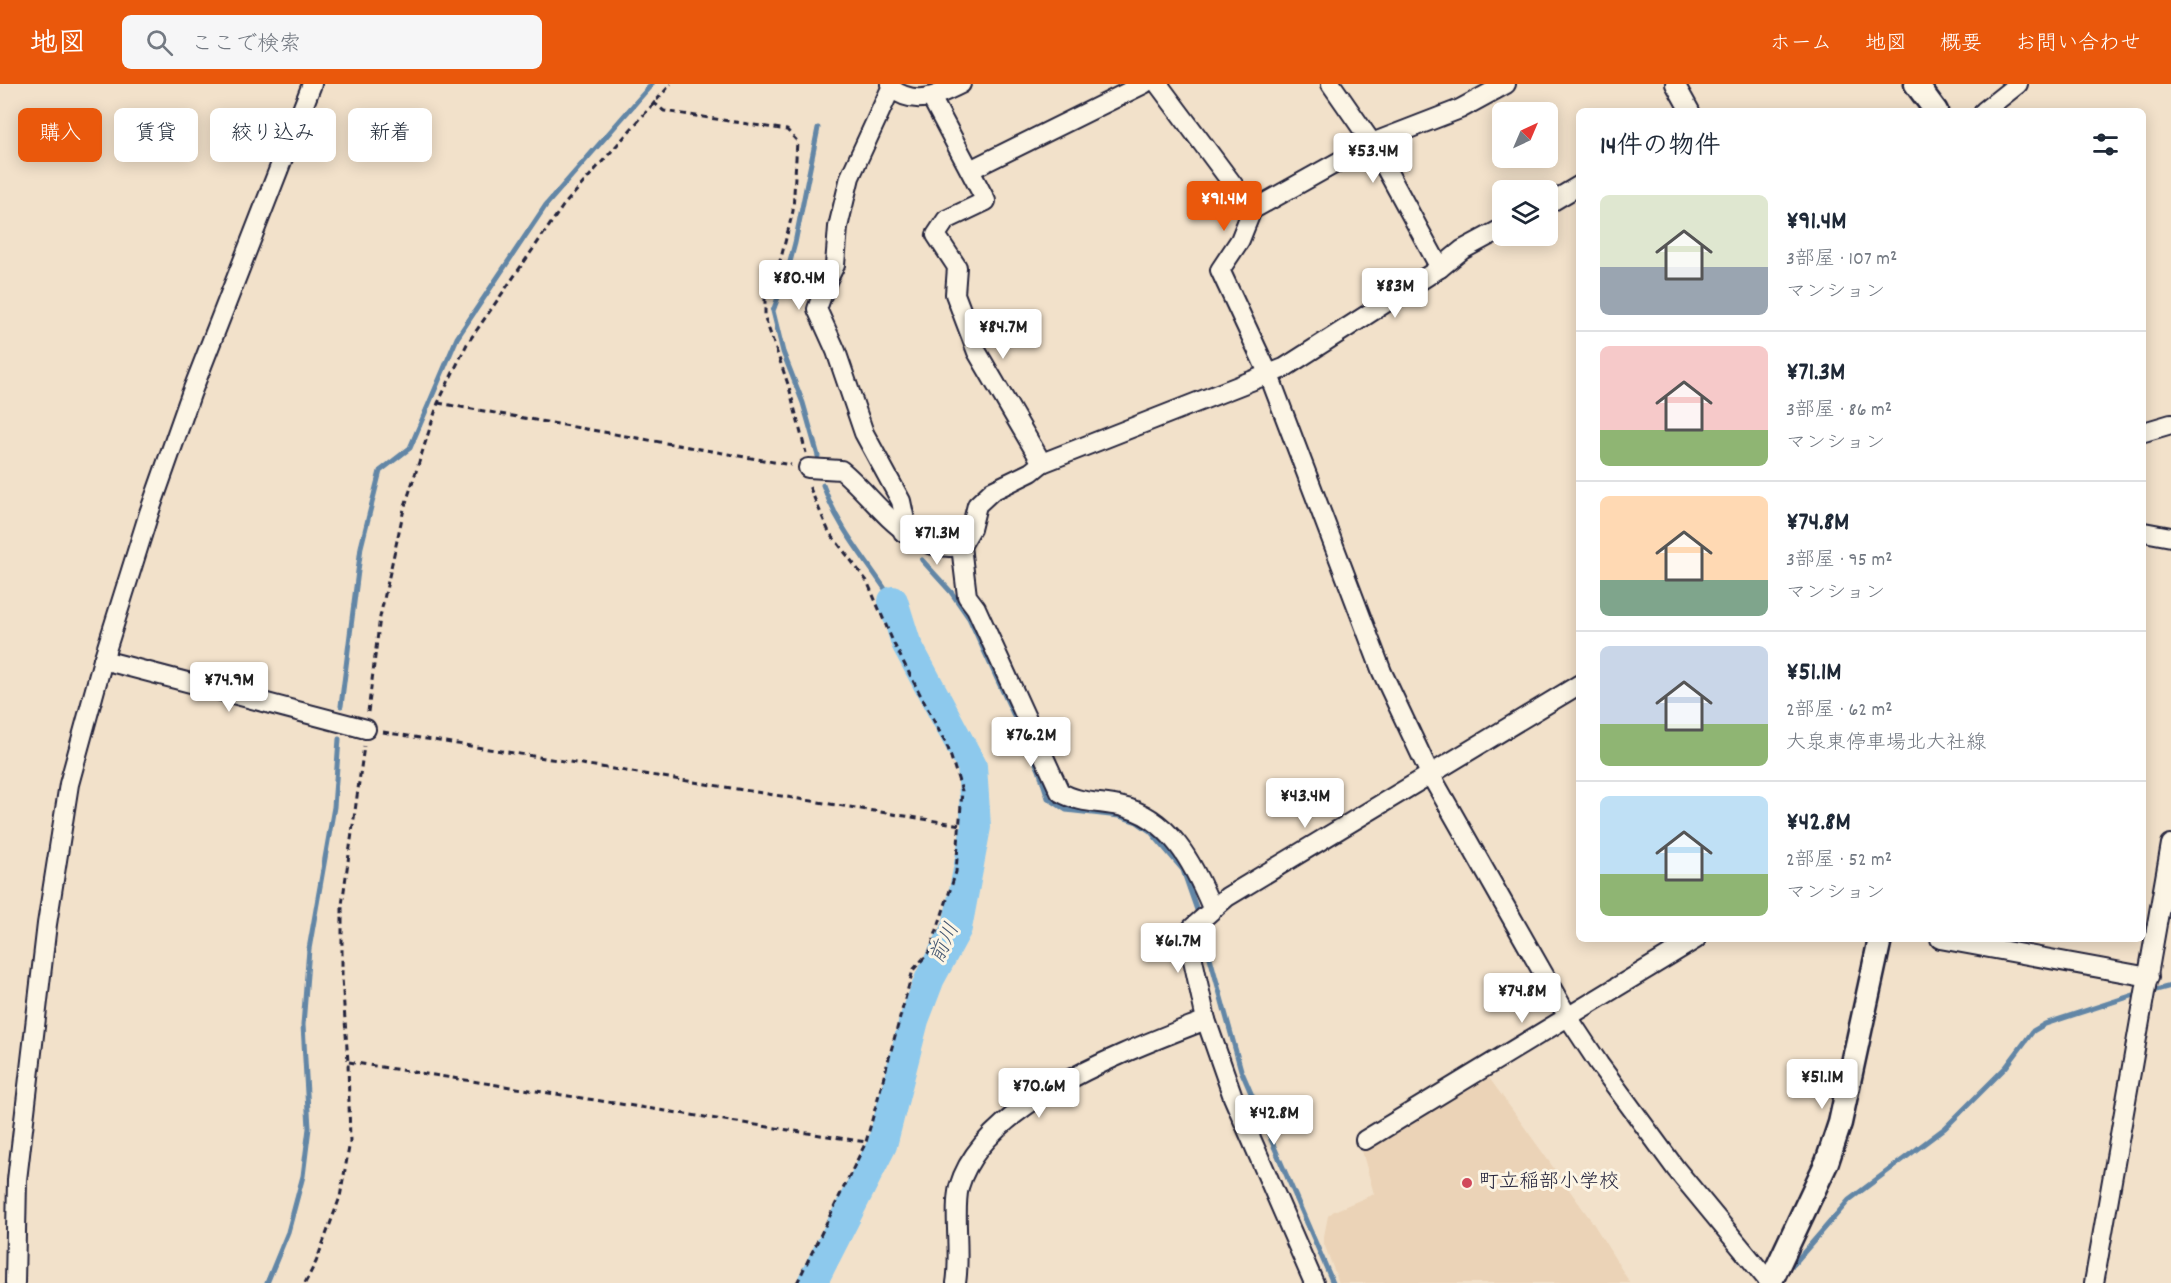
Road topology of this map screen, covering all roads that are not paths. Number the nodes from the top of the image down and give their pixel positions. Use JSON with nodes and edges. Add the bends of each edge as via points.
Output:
{"nodes":[{"id":1,"x":312,"y":84,"type":"edge"},
{"id":2,"x":961,"y":84,"type":"edge"},
{"id":3,"x":1144,"y":84,"type":"edge"},
{"id":4,"x":1158,"y":84,"type":"edge"},
{"id":5,"x":1331,"y":84,"type":"edge"},
{"id":6,"x":1506,"y":84,"type":"edge"},
{"id":7,"x":1675,"y":84,"type":"edge"},
{"id":8,"x":1916,"y":84,"type":"edge"},
{"id":9,"x":2018,"y":84,"type":"edge"},
{"id":10,"x":890,"y":86,"type":"edge"},
{"id":11,"x":932,"y":99,"type":"junction"},
{"id":12,"x":1688,"y":108,"type":"edge"},
{"id":13,"x":1934,"y":108,"type":"edge"},
{"id":14,"x":1988,"y":108,"type":"edge"},
{"id":15,"x":1372,"y":142,"type":"junction"},
{"id":16,"x":970,"y":170,"type":"junction"},
{"id":17,"x":1576,"y":187,"type":"edge"},
{"id":18,"x":1558,"y":198,"type":"edge"},
{"id":19,"x":1252,"y":210,"type":"junction"},
{"id":20,"x":1492,"y":234,"type":"edge"},
{"id":21,"x":1440,"y":268,"type":"junction"},
{"id":22,"x":1269,"y":375,"type":"junction"},
{"id":23,"x":2171,"y":424,"type":"edge"},
{"id":24,"x":2146,"y":431,"type":"edge"},
{"id":25,"x":1042,"y":463,"type":"junction"},
{"id":26,"x":808,"y":468,"type":"road end"},
{"id":27,"x":903,"y":532,"type":"junction"},
{"id":28,"x":2146,"y":532,"type":"edge"},
{"id":29,"x":2171,"y":537,"type":"edge"},
{"id":30,"x":961,"y":546,"type":"junction"},
{"id":31,"x":102,"y":660,"type":"junction"},
{"id":32,"x":1576,"y":686,"type":"edge"},
{"id":33,"x":366,"y":729,"type":"road end"},
{"id":34,"x":1430,"y":774,"type":"junction"},
{"id":35,"x":2171,"y":844,"type":"edge"},
{"id":36,"x":1203,"y":917,"type":"junction"},
{"id":37,"x":1691,"y":942,"type":"edge"},
{"id":38,"x":1879,"y":942,"type":"edge"},
{"id":39,"x":1956,"y":942,"type":"edge"},
{"id":40,"x":2149,"y":977,"type":"junction"},
{"id":41,"x":1568,"y":1017,"type":"junction"},
{"id":42,"x":1206,"y":1020,"type":"junction"},
{"id":43,"x":1365,"y":1140,"type":"dead end"},
{"id":44,"x":15,"y":1283,"type":"edge"},
{"id":45,"x":956,"y":1283,"type":"edge"},
{"id":46,"x":1314,"y":1283,"type":"edge"},
{"id":47,"x":1770,"y":1283,"type":"edge"},
{"id":48,"x":2094,"y":1283,"type":"edge"}],
"edges":[{"from":1,"to":31,"type":"street","via":[[191,394]]},
{"from":2,"to":11,"type":"street"},
{"from":3,"to":16,"type":"street"},
{"from":4,"to":19,"type":"street"},
{"from":5,"to":15,"type":"street"},
{"from":6,"to":15,"type":"street","via":[[1460,109]]},
{"from":7,"to":12,"type":"street"},
{"from":8,"to":13,"type":"main road"},
{"from":9,"to":14,"type":"street"},
{"from":10,"to":11,"type":"street","via":[[911,98]]},
{"from":10,"to":27,"type":"street","via":[[850,177],[838,227],[835,265],[818,309],[864,433],[901,501]]},
{"from":11,"to":16,"type":"street"},
{"from":15,"to":19,"type":"street"},
{"from":15,"to":21,"type":"street"},
{"from":16,"to":25,"type":"street","via":[[986,201],[946,220],[936,235],[957,267],[955,294],[977,352]]},
{"from":17,"to":18,"type":"street"},
{"from":19,"to":22,"type":"street","via":[[1240,240],[1220,270]]},
{"from":20,"to":21,"type":"street"},
{"from":21,"to":22,"type":"street"},
{"from":22,"to":25,"type":"street"},
{"from":22,"to":34,"type":"street","via":[[1382,672]]},
{"from":23,"to":24,"type":"street"},
{"from":25,"to":30,"type":"street","via":[[992,491],[977,505],[971,529]]},
{"from":26,"to":27,"type":"street","via":[[841,470]]},
{"from":27,"to":30,"type":"street","via":[[936,548]]},
{"from":28,"to":29,"type":"street"},
{"from":30,"to":36,"type":"street","via":[[967,596],[1060,792],[1083,801],[1135,810],[1158,822],[1188,859]]},
{"from":31,"to":33,"type":"street"},
{"from":31,"to":44,"type":"street","via":[[69,784],[47,924],[17,1180]]},
{"from":32,"to":34,"type":"street"},
{"from":34,"to":36,"type":"street"},
{"from":34,"to":41,"type":"street"},
{"from":35,"to":40,"type":"street"},
{"from":36,"to":42,"type":"street","via":[[1189,941]]},
{"from":37,"to":41,"type":"street"},
{"from":38,"to":47,"type":"main road","via":[[1840,1123],[1827,1162]]},
{"from":39,"to":40,"type":"street"},
{"from":40,"to":48,"type":"street"},
{"from":41,"to":43,"type":"street"},
{"from":41,"to":47,"type":"street","via":[[1677,1169]]},
{"from":42,"to":45,"type":"street","via":[[1089,1070],[1011,1116],[968,1162],[958,1190],[960,1261]]},
{"from":42,"to":46,"type":"street","via":[[1233,1097]]}]}
